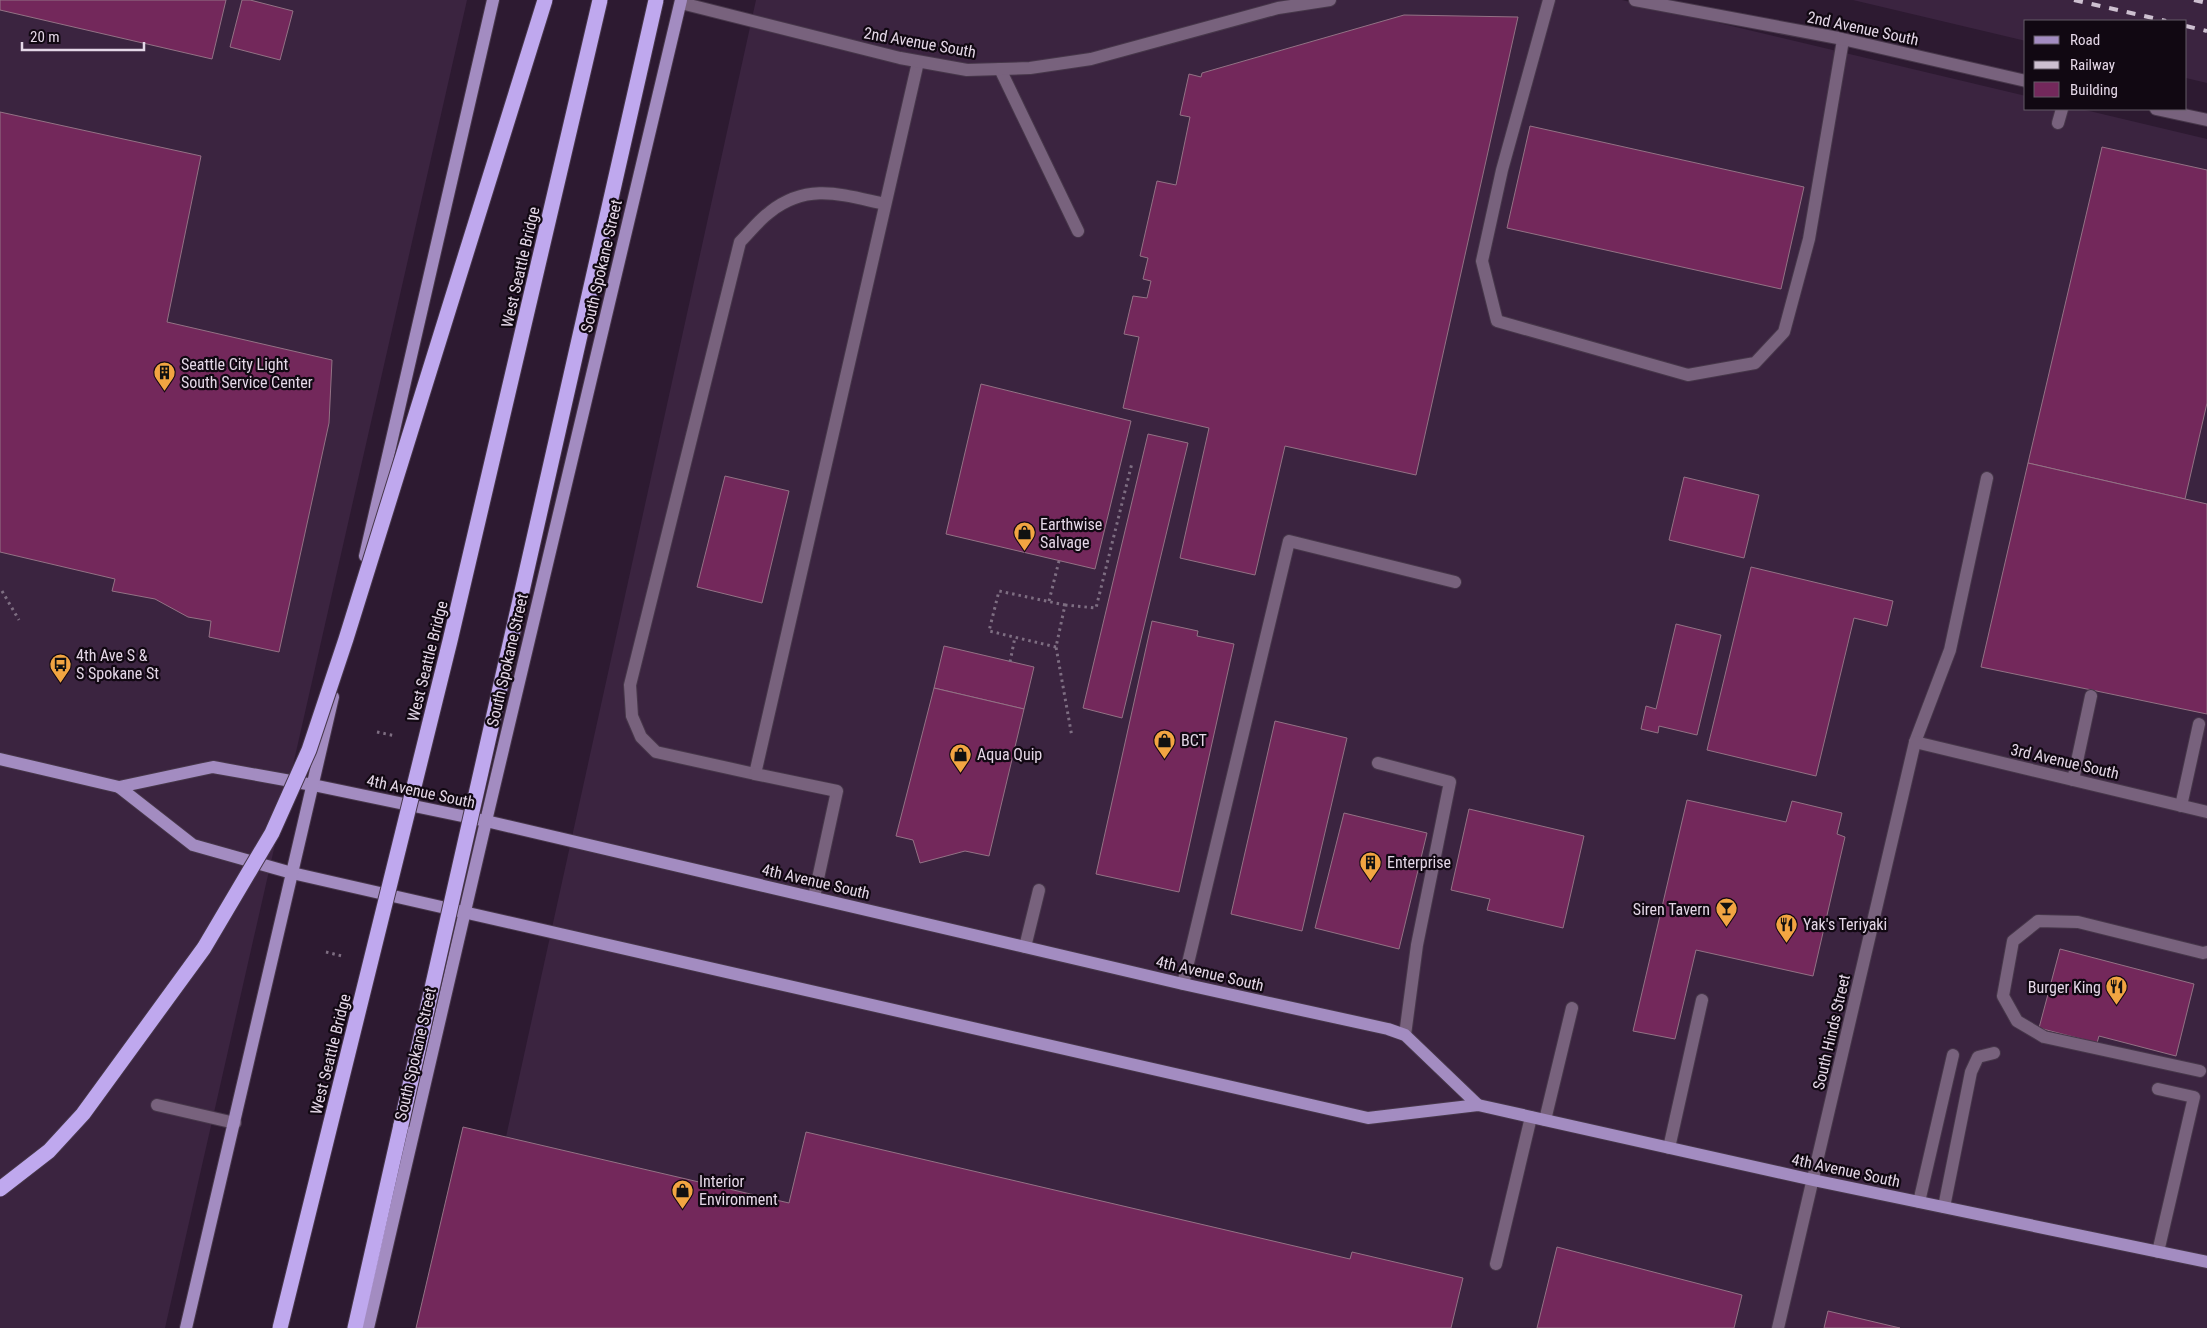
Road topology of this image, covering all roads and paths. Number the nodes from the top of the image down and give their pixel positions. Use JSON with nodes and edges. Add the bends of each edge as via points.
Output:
{"nodes":[{"id":1,"x":493,"y":0,"type":"edge"},
{"id":2,"x":545,"y":0,"type":"edge"},
{"id":3,"x":600,"y":0,"type":"edge"},
{"id":4,"x":656,"y":0,"type":"edge"},
{"id":5,"x":1330,"y":0,"type":"edge"},
{"id":6,"x":1549,"y":0,"type":"edge"},
{"id":7,"x":1635,"y":0,"type":"edge"},
{"id":8,"x":677,"y":1,"type":"edge"},
{"id":9,"x":1844,"y":40,"type":"junction"},
{"id":10,"x":918,"y":62,"type":"junction"},
{"id":11,"x":1000,"y":69,"type":"junction"},
{"id":12,"x":2024,"y":81,"type":"edge"},
{"id":13,"x":2062,"y":110,"type":"edge"},
{"id":14,"x":2161,"y":110,"type":"edge"},
{"id":15,"x":2207,"y":120,"type":"edge"},
{"id":16,"x":2058,"y":123,"type":"dead end"},
{"id":17,"x":885,"y":204,"type":"junction"},
{"id":18,"x":1078,"y":231,"type":"dead end"},
{"id":19,"x":1132,"y":463,"type":"dead end"},
{"id":20,"x":1987,"y":478,"type":"dead end"},
{"id":21,"x":1059,"y":561,"type":"dead end"},
{"id":22,"x":1455,"y":582,"type":"dead end"},
{"id":23,"x":2,"y":590,"type":"dead end"},
{"id":24,"x":1050,"y":601,"type":"junction"},
{"id":25,"x":1065,"y":605,"type":"junction"},
{"id":26,"x":19,"y":620,"type":"dead end"},
{"id":27,"x":1015,"y":638,"type":"junction"},
{"id":28,"x":1056,"y":647,"type":"junction"},
{"id":29,"x":1010,"y":662,"type":"dead end"},
{"id":30,"x":2091,"y":696,"type":"dead end"},
{"id":31,"x":2199,"y":724,"type":"dead end"},
{"id":32,"x":1072,"y":737,"type":"dead end"},
{"id":33,"x":1915,"y":742,"type":"junction"},
{"id":34,"x":0,"y":760,"type":"edge"},
{"id":35,"x":1378,"y":763,"type":"dead end"},
{"id":36,"x":756,"y":774,"type":"junction"},
{"id":37,"x":2073,"y":780,"type":"junction"},
{"id":38,"x":313,"y":785,"type":"junction"},
{"id":39,"x":119,"y":787,"type":"junction"},
{"id":40,"x":2181,"y":806,"type":"junction"},
{"id":41,"x":2207,"y":812,"type":"edge"},
{"id":42,"x":486,"y":820,"type":"junction"},
{"id":43,"x":292,"y":873,"type":"junction"},
{"id":44,"x":1038,"y":890,"type":"dead end"},
{"id":45,"x":814,"y":897,"type":"junction"},
{"id":46,"x":464,"y":912,"type":"junction"},
{"id":47,"x":1025,"y":947,"type":"junction"},
{"id":48,"x":2207,"y":952,"type":"edge"},
{"id":49,"x":1183,"y":984,"type":"junction"},
{"id":50,"x":1702,"y":1000,"type":"dead end"},
{"id":51,"x":1572,"y":1008,"type":"dead end"},
{"id":52,"x":1406,"y":1035,"type":"junction"},
{"id":53,"x":1994,"y":1053,"type":"dead end"},
{"id":54,"x":1953,"y":1055,"type":"dead end"},
{"id":55,"x":2200,"y":1071,"type":"dead end"},
{"id":56,"x":2158,"y":1089,"type":"dead end"},
{"id":57,"x":157,"y":1105,"type":"dead end"},
{"id":58,"x":1478,"y":1105,"type":"junction"},
{"id":59,"x":1531,"y":1116,"type":"junction"},
{"id":60,"x":1545,"y":1120,"type":"junction"},
{"id":61,"x":235,"y":1123,"type":"junction"},
{"id":62,"x":1669,"y":1148,"type":"junction"},
{"id":63,"x":1813,"y":1180,"type":"junction"},
{"id":64,"x":0,"y":1189,"type":"edge"},
{"id":65,"x":1919,"y":1202,"type":"junction"},
{"id":66,"x":1944,"y":1207,"type":"junction"},
{"id":67,"x":2158,"y":1252,"type":"junction"},
{"id":68,"x":2207,"y":1262,"type":"edge"},
{"id":69,"x":1496,"y":1264,"type":"dead end"},
{"id":70,"x":186,"y":1328,"type":"edge"},
{"id":71,"x":280,"y":1328,"type":"edge"},
{"id":72,"x":355,"y":1328,"type":"edge"},
{"id":73,"x":368,"y":1328,"type":"edge"},
{"id":74,"x":1778,"y":1328,"type":"edge"}],
"edges":[{"from":1,"to":38,"type":"main road"},
{"from":2,"to":64,"type":"highway","bridge":true,"via":[[346,639],[309,750],[272,833],[204,948],[83,1114],[49,1151]]},
{"from":3,"to":71,"type":"highway","name":"West Seattle Bridge","bridge":true,"via":[[450,641]]},
{"from":4,"to":72,"type":"highway","bridge":true},
{"from":5,"to":11,"type":"street","name":"2nd Avenue South","via":[[1278,8],[1091,59]]},
{"from":6,"to":9,"type":"street","via":[[1502,170],[1482,261],[1496,321],[1688,375],[1756,364],[1784,332],[1809,239]]},
{"from":7,"to":9,"type":"street","name":"2nd Avenue South"},
{"from":8,"to":10,"type":"street","name":"2nd Avenue South"},
{"from":8,"to":42,"type":"main road","name":"South Spokane Street"},
{"from":9,"to":12,"type":"street","name":"2nd Avenue South"},
{"from":10,"to":11,"type":"street","name":"2nd Avenue South","via":[[967,70]]},
{"from":10,"to":17,"type":"street"},
{"from":11,"to":18,"type":"street"},
{"from":13,"to":16,"type":"street"},
{"from":14,"to":15,"type":"street"},
{"from":17,"to":36,"type":"street"},
{"from":17,"to":36,"type":"street","via":[[826,192],[800,196],[770,211],[740,242],[630,685],[632,716],[641,737],[656,752]]},
{"from":19,"to":25,"type":"path","via":[[1096,608]]},
{"from":20,"to":33,"type":"street","name":"South Hinds Street","via":[[1950,650]]},
{"from":21,"to":24,"type":"path"},
{"from":22,"to":49,"type":"street","via":[[1289,541]]},
{"from":23,"to":26,"type":"path"},
{"from":24,"to":25,"type":"path"},
{"from":24,"to":27,"type":"path","via":[[999,591],[989,631]]},
{"from":25,"to":28,"type":"path"},
{"from":27,"to":28,"type":"path"},
{"from":27,"to":29,"type":"path"},
{"from":28,"to":32,"type":"path"},
{"from":30,"to":37,"type":"street"},
{"from":31,"to":40,"type":"street"},
{"from":33,"to":37,"type":"street","name":"3rd Avenue South"},
{"from":33,"to":63,"type":"street","name":"South Hinds Street"},
{"from":34,"to":39,"type":"main road","name":"4th Avenue South"},
{"from":35,"to":52,"type":"street","via":[[1450,782],[1417,944]]},
{"from":36,"to":45,"type":"street","via":[[837,791]]},
{"from":37,"to":40,"type":"street","name":"3rd Avenue South"},
{"from":38,"to":39,"type":"main road","name":"4th Avenue South","via":[[213,767]]},
{"from":38,"to":42,"type":"main road","name":"4th Avenue South"},
{"from":38,"to":43,"type":"main road"},
{"from":39,"to":43,"type":"main road","name":"4th Avenue South","via":[[193,845]]},
{"from":40,"to":41,"type":"street","name":"3rd Avenue South"},
{"from":42,"to":45,"type":"main road","name":"4th Avenue South"},
{"from":42,"to":46,"type":"main road","name":"South Spokane Street"},
{"from":43,"to":46,"type":"main road","name":"4th Avenue South"},
{"from":43,"to":61,"type":"main road"},
{"from":44,"to":47,"type":"street"},
{"from":45,"to":47,"type":"main road","name":"4th Avenue South"},
{"from":46,"to":58,"type":"main road","name":"4th Avenue South","via":[[1368,1118]]},
{"from":46,"to":73,"type":"main road","name":"South Spokane Street"},
{"from":47,"to":49,"type":"main road","name":"4th Avenue South"},
{"from":48,"to":55,"type":"street","via":[[2078,922],[2038,921],[2013,941],[2003,996],[2017,1021],[2044,1036]]},
{"from":49,"to":52,"type":"main road","name":"4th Avenue South"},
{"from":50,"to":62,"type":"street"},
{"from":51,"to":60,"type":"street"},
{"from":52,"to":58,"type":"main road"},
{"from":53,"to":66,"type":"street","via":[[1978,1057],[1971,1072]]},
{"from":54,"to":65,"type":"street"},
{"from":56,"to":67,"type":"street","via":[[2194,1097]]},
{"from":57,"to":61,"type":"street"},
{"from":58,"to":59,"type":"main road","name":"4th Avenue South"},
{"from":59,"to":60,"type":"main road","name":"4th Avenue South"},
{"from":59,"to":69,"type":"street"},
{"from":60,"to":62,"type":"main road","name":"4th Avenue South"},
{"from":61,"to":70,"type":"main road"},
{"from":62,"to":63,"type":"main road","name":"4th Avenue South"},
{"from":63,"to":65,"type":"main road","name":"4th Avenue South"},
{"from":63,"to":74,"type":"street","name":"South Hinds Street"},
{"from":65,"to":66,"type":"main road","name":"4th Avenue South"},
{"from":66,"to":67,"type":"main road","name":"4th Avenue South"},
{"from":67,"to":68,"type":"main road","name":"4th Avenue South"}]}
